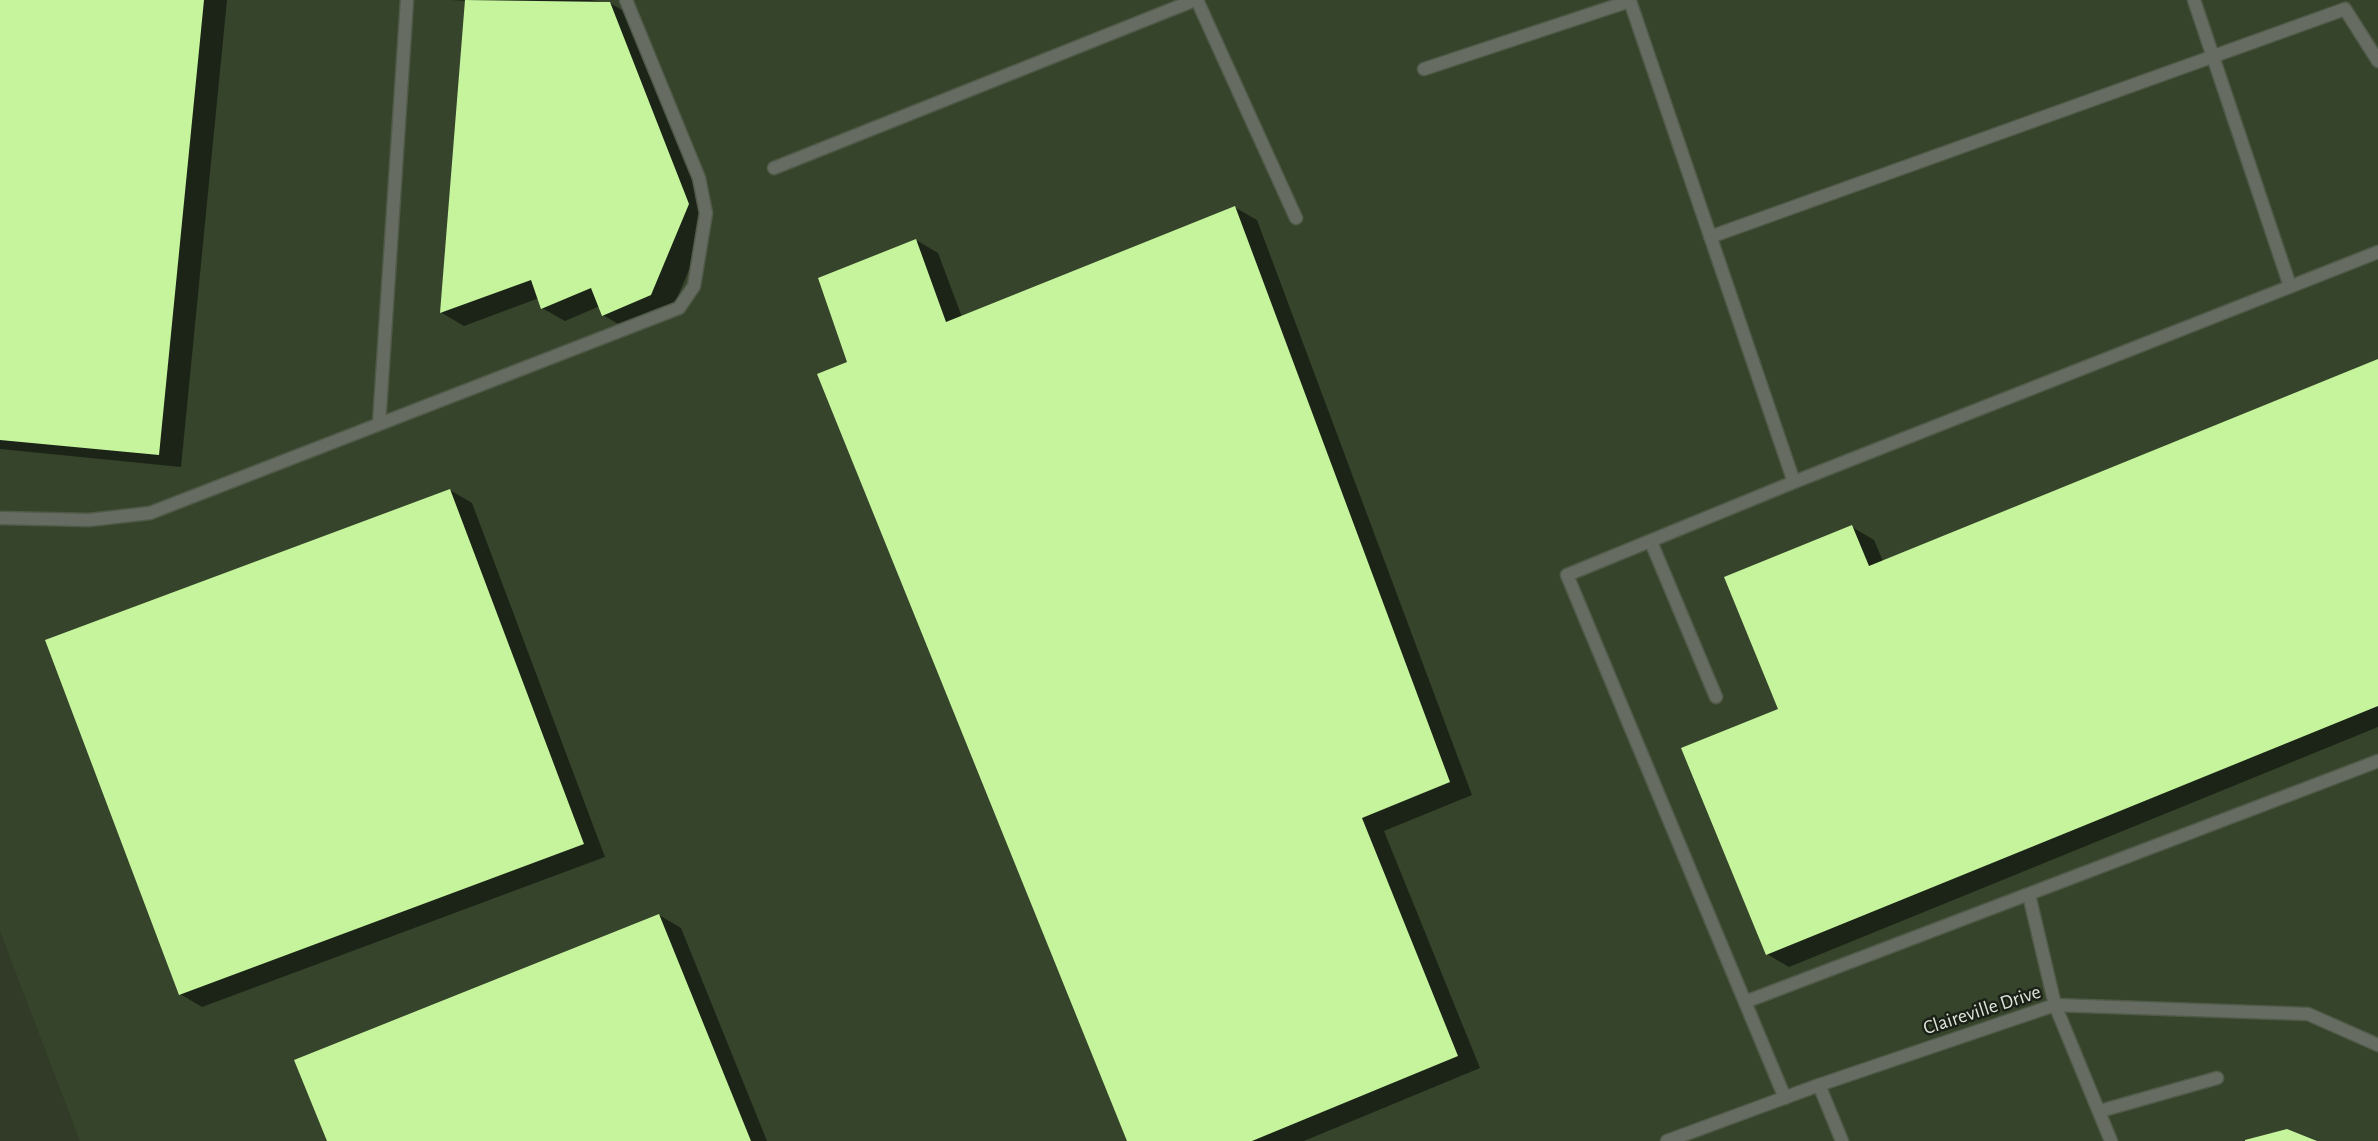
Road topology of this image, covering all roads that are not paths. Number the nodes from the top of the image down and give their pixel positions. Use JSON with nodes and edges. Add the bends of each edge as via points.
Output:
{"nodes":[{"id":1,"x":408,"y":0,"type":"edge"},
{"id":2,"x":626,"y":0,"type":"edge"},
{"id":3,"x":1196,"y":0,"type":"edge"},
{"id":4,"x":2194,"y":0,"type":"edge"},
{"id":5,"x":2214,"y":57,"type":"junction"},
{"id":6,"x":2378,"y":61,"type":"edge"},
{"id":7,"x":1424,"y":69,"type":"dead end"},
{"id":8,"x":774,"y":168,"type":"dead end"},
{"id":9,"x":1296,"y":218,"type":"dead end"},
{"id":10,"x":1710,"y":237,"type":"junction"},
{"id":11,"x":2378,"y":252,"type":"edge"},
{"id":12,"x":2290,"y":286,"type":"junction"},
{"id":13,"x":379,"y":424,"type":"junction"},
{"id":14,"x":1794,"y":482,"type":"junction"},
{"id":15,"x":0,"y":518,"type":"edge"},
{"id":16,"x":1651,"y":542,"type":"junction"},
{"id":17,"x":1716,"y":697,"type":"dead end"},
{"id":18,"x":2378,"y":761,"type":"edge"},
{"id":19,"x":2029,"y":895,"type":"junction"},
{"id":20,"x":1745,"y":1002,"type":"junction"},
{"id":21,"x":2055,"y":1006,"type":"junction"},
{"id":22,"x":2378,"y":1045,"type":"edge"},
{"id":23,"x":2216,"y":1078,"type":"dead end"},
{"id":24,"x":1819,"y":1085,"type":"junction"},
{"id":25,"x":1785,"y":1098,"type":"junction"},
{"id":26,"x":2100,"y":1111,"type":"junction"},
{"id":27,"x":1667,"y":1141,"type":"edge"},
{"id":28,"x":1842,"y":1141,"type":"edge"},
{"id":29,"x":2111,"y":1141,"type":"edge"}],
"edges":[{"from":1,"to":13,"type":"street"},
{"from":2,"to":13,"type":"street","via":[[698,178],[706,212],[694,286],[679,308]]},
{"from":3,"to":8,"type":"street"},
{"from":3,"to":9,"type":"street"},
{"from":4,"to":5,"type":"street"},
{"from":5,"to":6,"type":"street","via":[[2345,8]]},
{"from":5,"to":10,"type":"street"},
{"from":5,"to":12,"type":"street"},
{"from":7,"to":10,"type":"street","via":[[1630,2]]},
{"from":10,"to":14,"type":"street"},
{"from":11,"to":12,"type":"street"},
{"from":12,"to":14,"type":"street"},
{"from":13,"to":15,"type":"street","via":[[150,513],[89,520]]},
{"from":14,"to":16,"type":"street"},
{"from":16,"to":17,"type":"street"},
{"from":16,"to":20,"type":"street","via":[[1567,575]]},
{"from":18,"to":19,"type":"street"},
{"from":19,"to":20,"type":"street"},
{"from":19,"to":21,"type":"street"},
{"from":20,"to":25,"type":"street"},
{"from":21,"to":22,"type":"street","name":"Claireville Drive","via":[[2308,1014]]},
{"from":21,"to":24,"type":"street","name":"Claireville Drive"},
{"from":21,"to":26,"type":"street"},
{"from":23,"to":26,"type":"street"},
{"from":24,"to":25,"type":"street","name":"Claireville Drive"},
{"from":24,"to":28,"type":"street"},
{"from":25,"to":27,"type":"street","name":"Claireville Drive"},
{"from":26,"to":29,"type":"street"}]}
